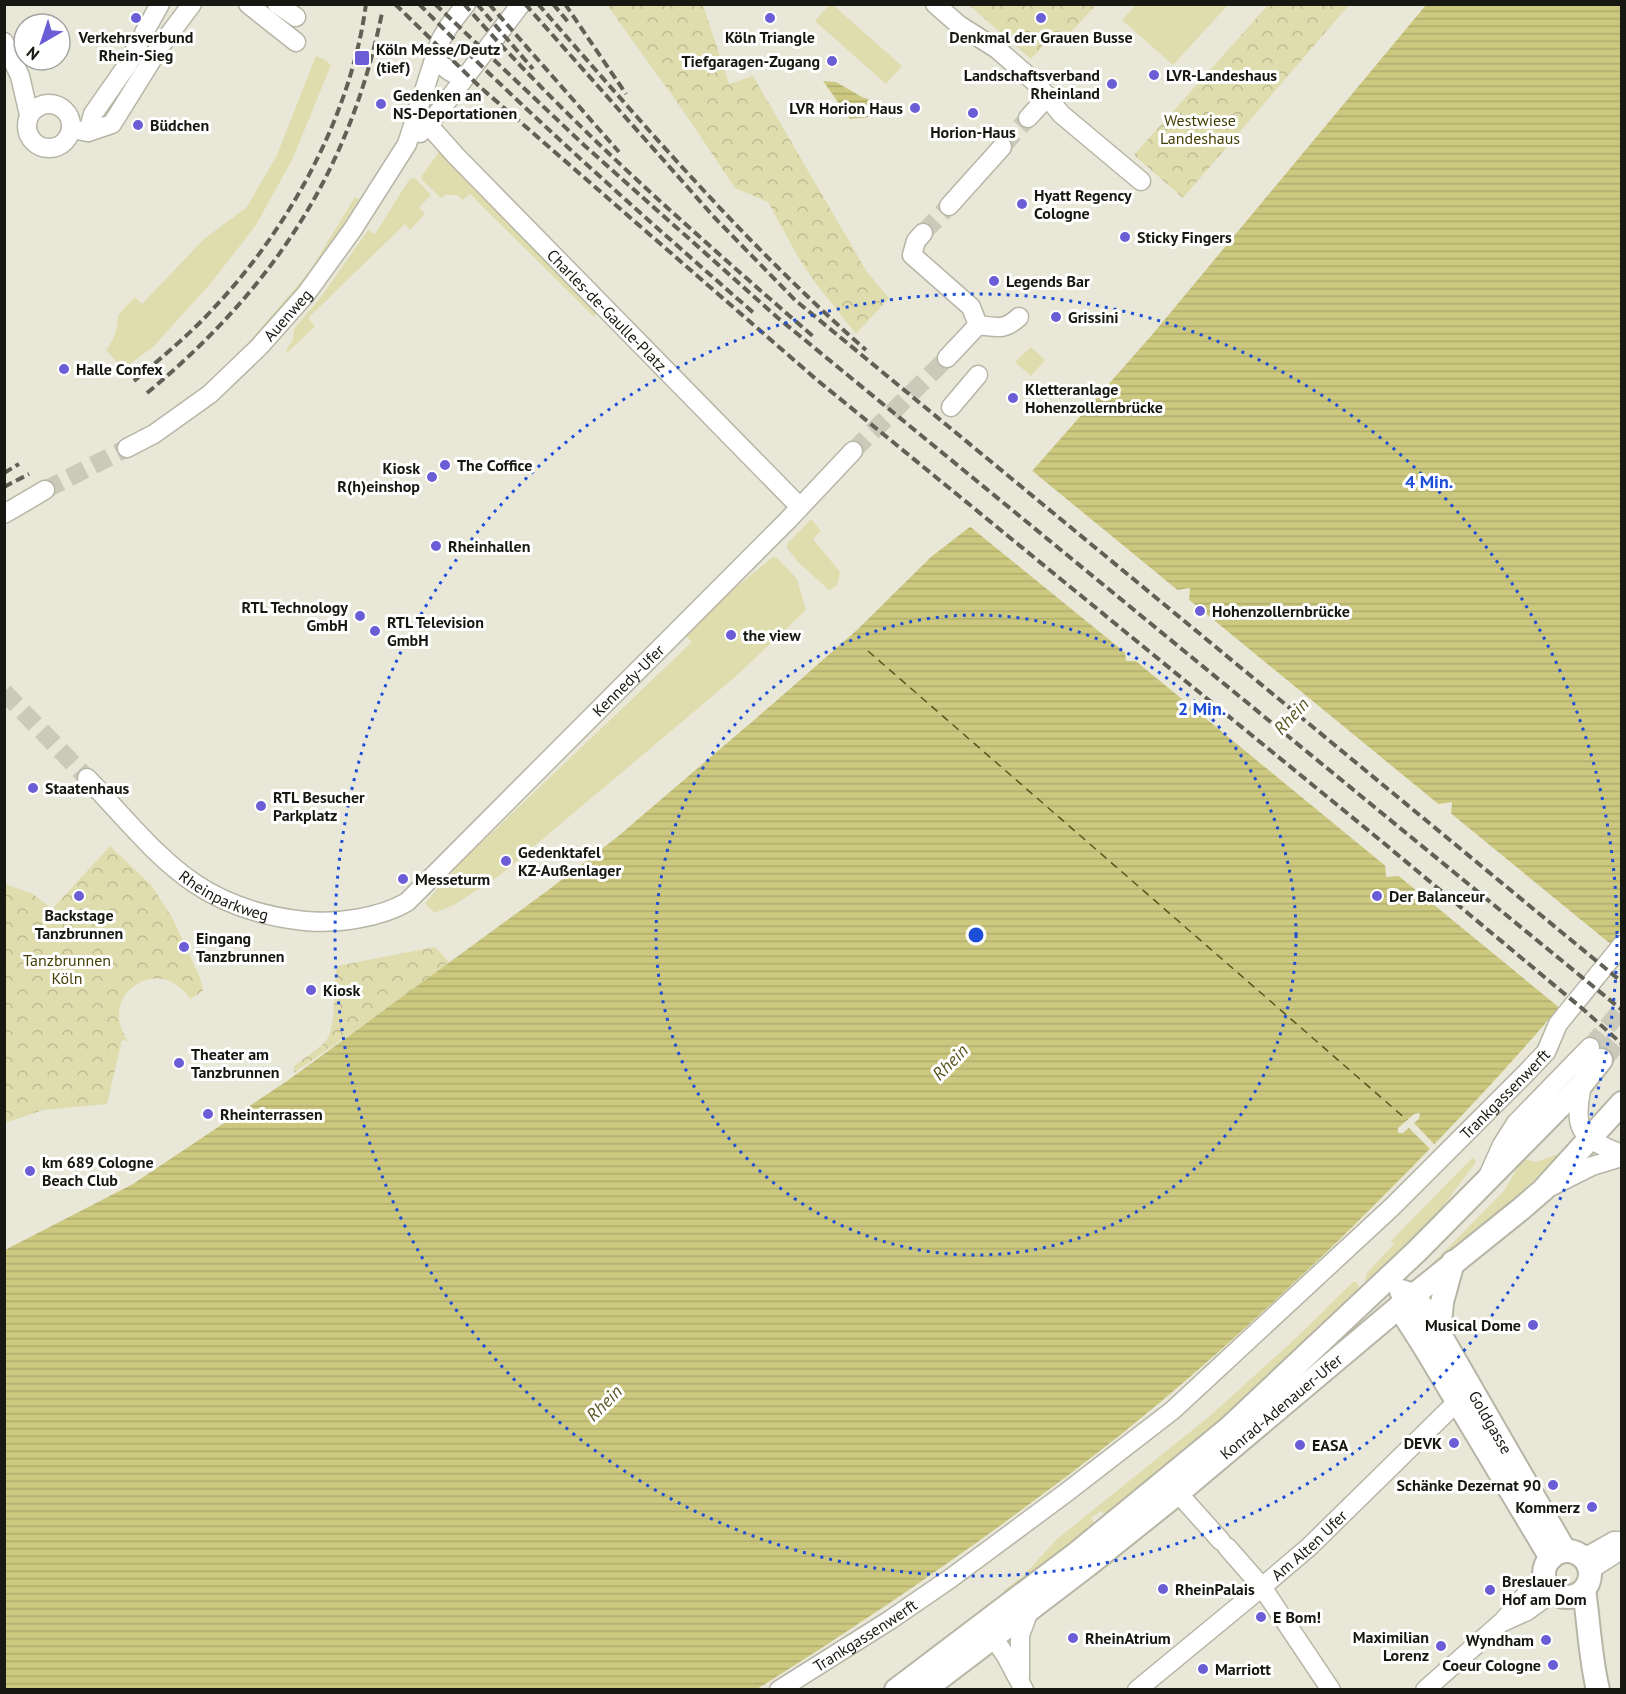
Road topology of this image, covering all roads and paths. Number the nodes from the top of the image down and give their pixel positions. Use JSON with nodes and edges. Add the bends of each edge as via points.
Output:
{"nodes":[{"id":1,"x":160,"y":4,"type":"edge"},
{"id":2,"x":192,"y":4,"type":"edge"},
{"id":3,"x":248,"y":4,"type":"edge"},
{"id":4,"x":466,"y":4,"type":"edge"},
{"id":5,"x":521,"y":4,"type":"edge"},
{"id":6,"x":936,"y":4,"type":"edge"},
{"id":7,"x":288,"y":12,"type":"edge"},
{"id":8,"x":4,"y":42,"type":"edge"},
{"id":9,"x":435,"y":56,"type":"junction"},
{"id":10,"x":20,"y":76,"type":"junction"},
{"id":11,"x":465,"y":76,"type":"junction"},
{"id":12,"x":1048,"y":96,"type":"junction"},
{"id":13,"x":46,"y":104,"type":"junction"},
{"id":14,"x":29,"y":115,"type":"junction"},
{"id":15,"x":422,"y":118,"type":"junction"},
{"id":16,"x":1028,"y":118,"type":"tunnel mouth"},
{"id":17,"x":80,"y":131,"type":"junction"},
{"id":18,"x":1002,"y":147,"type":"tunnel mouth"},
{"id":19,"x":1141,"y":181,"type":"dead end"},
{"id":20,"x":949,"y":206,"type":"tunnel mouth"},
{"id":21,"x":923,"y":233,"type":"tunnel mouth"},
{"id":22,"x":1019,"y":317,"type":"dead end"},
{"id":23,"x":978,"y":325,"type":"junction"},
{"id":24,"x":947,"y":358,"type":"tunnel mouth"},
{"id":25,"x":978,"y":375,"type":"dead end"},
{"id":26,"x":951,"y":407,"type":"dead end"},
{"id":27,"x":127,"y":448,"type":"tunnel mouth"},
{"id":28,"x":853,"y":451,"type":"tunnel mouth"},
{"id":29,"x":45,"y":490,"type":"tunnel mouth"},
{"id":30,"x":800,"y":507,"type":"junction"},
{"id":31,"x":4,"y":514,"type":"edge"},
{"id":32,"x":87,"y":778,"type":"tunnel mouth"},
{"id":33,"x":400,"y":906,"type":"joint"},
{"id":34,"x":1622,"y":945,"type":"edge"},
{"id":35,"x":1595,"y":1054,"type":"joint"},
{"id":36,"x":1582,"y":1083,"type":"junction"},
{"id":37,"x":1620,"y":1113,"type":"edge"},
{"id":38,"x":1590,"y":1139,"type":"junction"},
{"id":39,"x":1622,"y":1156,"type":"edge"},
{"id":40,"x":1486,"y":1182,"type":"junction"},
{"id":41,"x":1543,"y":1190,"type":"junction"},
{"id":42,"x":1417,"y":1251,"type":"junction"},
{"id":43,"x":1453,"y":1262,"type":"junction"},
{"id":44,"x":1376,"y":1290,"type":"junction"},
{"id":45,"x":1404,"y":1298,"type":"junction"},
{"id":46,"x":1364,"y":1337,"type":"junction"},
{"id":47,"x":1432,"y":1340,"type":"junction"},
{"id":48,"x":1464,"y":1395,"type":"junction"},
{"id":49,"x":1178,"y":1493,"type":"junction"},
{"id":50,"x":1622,"y":1543,"type":"edge"},
{"id":51,"x":1567,"y":1574,"type":"junction"},
{"id":52,"x":1262,"y":1587,"type":"junction"},
{"id":53,"x":1030,"y":1608,"type":"junction"},
{"id":54,"x":988,"y":1631,"type":"junction"},
{"id":55,"x":1022,"y":1686,"type":"edge"},
{"id":56,"x":779,"y":1689,"type":"edge"},
{"id":57,"x":896,"y":1689,"type":"edge"},
{"id":58,"x":924,"y":1689,"type":"edge"},
{"id":59,"x":1137,"y":1689,"type":"edge"},
{"id":60,"x":1331,"y":1689,"type":"edge"},
{"id":61,"x":1425,"y":1689,"type":"edge"},
{"id":62,"x":1598,"y":1689,"type":"edge"}],
"edges":[{"from":1,"to":17,"type":"street","via":[[129,64]]},
{"from":2,"to":17,"type":"street","via":[[112,124]]},
{"from":3,"to":7,"type":"street","via":[[289,37]]},
{"from":4,"to":9,"type":"street","name":"Auenweg","via":[[449,26]]},
{"from":5,"to":11,"type":"street","name":"Auenweg"},
{"from":6,"to":12,"type":"street","via":[[958,25],[997,49]]},
{"from":8,"to":10,"type":"street"},
{"from":9,"to":11,"type":"street","via":[[440,65]]},
{"from":9,"to":15,"type":"street","name":"Auenweg"},
{"from":10,"to":13,"type":"street"},
{"from":10,"to":14,"type":"street"},
{"from":11,"to":15,"type":"street","name":"Auenweg"},
{"from":12,"to":16,"type":"street"},
{"from":12,"to":19,"type":"street","via":[[1061,114]]},
{"from":13,"to":14,"type":"street"},
{"from":13,"to":17,"type":"street","via":[[65,110]]},
{"from":14,"to":17,"type":"street","via":[[29,136],[41,147],[63,144]]},
{"from":15,"to":27,"type":"street","name":"Auenweg","via":[[353,229],[259,347],[210,394]]},
{"from":15,"to":30,"type":"street","name":"Charles-de-Gaulle-Platz"},
{"from":18,"to":20,"type":"street"},
{"from":21,"to":23,"type":"street","via":[[912,255],[971,307]]},
{"from":22,"to":23,"type":"street","via":[[1000,328]]},
{"from":23,"to":24,"type":"street"},
{"from":25,"to":26,"type":"street"},
{"from":28,"to":30,"type":"street","name":"Kennedy-Ufer"},
{"from":29,"to":31,"type":"street"},
{"from":30,"to":33,"type":"street","name":"Kennedy-Ufer"},
{"from":32,"to":33,"type":"street","name":"Rheinparkweg","via":[[171,867],[240,908],[324,923]]},
{"from":34,"to":56,"type":"street","name":"Trankgassenwerft","via":[[1558,1024],[1546,1052],[1369,1229],[1173,1410],[956,1585],[890,1620]]},
{"from":35,"to":36,"type":"main road","name":"Konrad-Adenauer-Ufer"},
{"from":35,"to":40,"type":"street","name":"Konrad-Adenauer-Ufer","via":[[1510,1131]]},
{"from":36,"to":38,"type":"street","via":[[1577,1120]]},
{"from":36,"to":40,"type":"main road","name":"Konrad-Adenauer-Ufer"},
{"from":37,"to":38,"type":"main road","name":"Konrad-Adenauer-Ufer"},
{"from":38,"to":39,"type":"street"},
{"from":38,"to":41,"type":"main road","name":"Konrad-Adenauer-Ufer"},
{"from":39,"to":41,"type":"street"},
{"from":40,"to":42,"type":"main road","name":"Konrad-Adenauer-Ufer"},
{"from":41,"to":43,"type":"main road","name":"Konrad-Adenauer-Ufer"},
{"from":42,"to":44,"type":"main road","name":"Konrad-Adenauer-Ufer"},
{"from":42,"to":45,"type":"main road"},
{"from":43,"to":45,"type":"main road","name":"Konrad-Adenauer-Ufer"},
{"from":43,"to":47,"type":"main road"},
{"from":44,"to":45,"type":"main road"},
{"from":44,"to":54,"type":"main road","name":"Konrad-Adenauer-Ufer","via":[[1229,1428]]},
{"from":45,"to":46,"type":"main road","name":"Konrad-Adenauer-Ufer"},
{"from":45,"to":47,"type":"main road","name":"Goldgasse","via":[[1423,1306]]},
{"from":46,"to":47,"type":"main road","via":[[1394,1334]]},
{"from":46,"to":49,"type":"main road","name":"Konrad-Adenauer-Ufer"},
{"from":47,"to":48,"type":"main road","name":"Goldgasse"},
{"from":48,"to":51,"type":"main road","name":"Goldgasse"},
{"from":48,"to":52,"type":"street","name":"Am Alten Ufer"},
{"from":49,"to":52,"type":"street"},
{"from":49,"to":53,"type":"main road","name":"Konrad-Adenauer-Ufer"},
{"from":50,"to":51,"type":"street","via":[[1617,1552]]},
{"from":51,"to":61,"type":"street","via":[[1528,1592],[1503,1621]]},
{"from":51,"to":62,"type":"main road","name":"Goldgasse"},
{"from":52,"to":59,"type":"street","name":"Am Alten Ufer"},
{"from":52,"to":60,"type":"street"},
{"from":53,"to":54,"type":"main road","name":"Konrad-Adenauer-Ufer"},
{"from":53,"to":55,"type":"street","via":[[1020,1635]]},
{"from":54,"to":55,"type":"street"},
{"from":54,"to":57,"type":"main road","name":"Konrad-Adenauer-Ufer"},
{"from":54,"to":58,"type":"main road","name":"Konrad-Adenauer-Ufer"}]}
